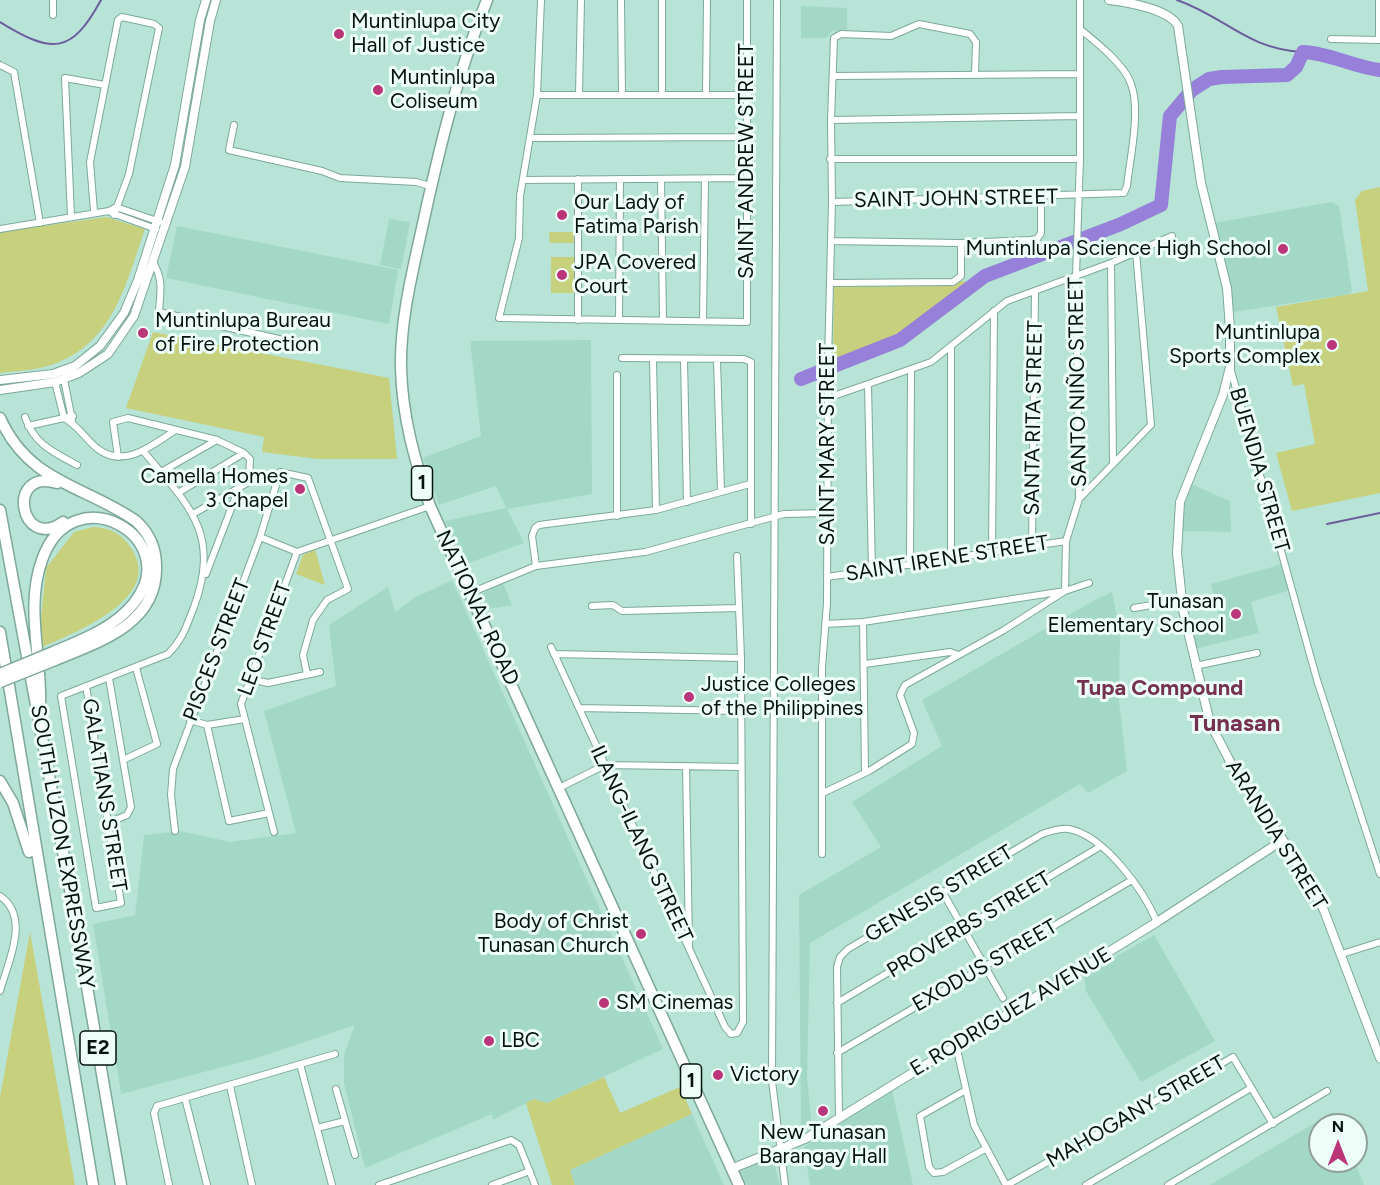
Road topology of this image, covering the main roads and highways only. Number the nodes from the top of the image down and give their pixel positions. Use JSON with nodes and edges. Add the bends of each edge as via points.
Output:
{"nodes":[{"id":1,"x":487,"y":0,"type":"edge"},
{"id":2,"x":0,"y":418,"type":"edge"},
{"id":3,"x":74,"y":488,"type":"junction"},
{"id":4,"x":0,"y":510,"type":"edge"},
{"id":5,"x":104,"y":518,"type":"junction"},
{"id":6,"x":0,"y":632,"type":"edge"},
{"id":7,"x":0,"y":648,"type":"edge"},
{"id":8,"x":54,"y":656,"type":"junction"},
{"id":9,"x":5,"y":662,"type":"junction"},
{"id":10,"x":0,"y":674,"type":"edge"},
{"id":11,"x":0,"y":682,"type":"edge"},
{"id":12,"x":39,"y":723,"type":"junction"},
{"id":13,"x":0,"y":781,"type":"edge"},
{"id":14,"x":40,"y":881,"type":"junction"},
{"id":15,"x":93,"y":1185,"type":"edge"},
{"id":16,"x":121,"y":1185,"type":"edge"},
{"id":17,"x":739,"y":1185,"type":"edge"}],
"edges":[{"from":1,"to":17,"type":"highway","name":"NATIONAL ROAD","number":"1","via":[[454,93],[430,186],[407,304],[401,368],[408,434],[430,506]]},
{"from":2,"to":3,"type":"highway","via":[[24,457]]},
{"from":3,"to":5,"type":"highway","via":[[46,480],[33,484],[24,496],[26,516],[46,529],[82,514]]},
{"from":3,"to":8,"type":"highway","via":[[116,508],[142,526],[155,551],[156,574],[149,602],[132,622],[103,640]]},
{"from":4,"to":12,"type":"highway","name":"SOUTH LUZON EXPRESSWAY","number":"E2"},
{"from":5,"to":8,"type":"highway","via":[[123,525],[140,543],[147,565],[142,591],[114,622]]},
{"from":5,"to":12,"type":"highway","via":[[81,519],[68,525],[53,539],[42,560],[34,615],[41,688]]},
{"from":6,"to":9,"type":"highway","name":"SOUTH LUZON EXPRESSWAY","number":"E2"},
{"from":7,"to":9,"type":"highway"},
{"from":8,"to":10,"type":"highway","bridge":true},
{"from":8,"to":11,"type":"highway","bridge":true},
{"from":9,"to":14,"type":"highway","name":"SOUTH LUZON EXPRESSWAY","number":"E2"},
{"from":12,"to":16,"type":"highway","name":"SOUTH LUZON EXPRESSWAY","number":"E2"},
{"from":13,"to":14,"type":"highway","via":[[17,813]]},
{"from":14,"to":15,"type":"highway","name":"SOUTH LUZON EXPRESSWAY","number":"E2"}]}
